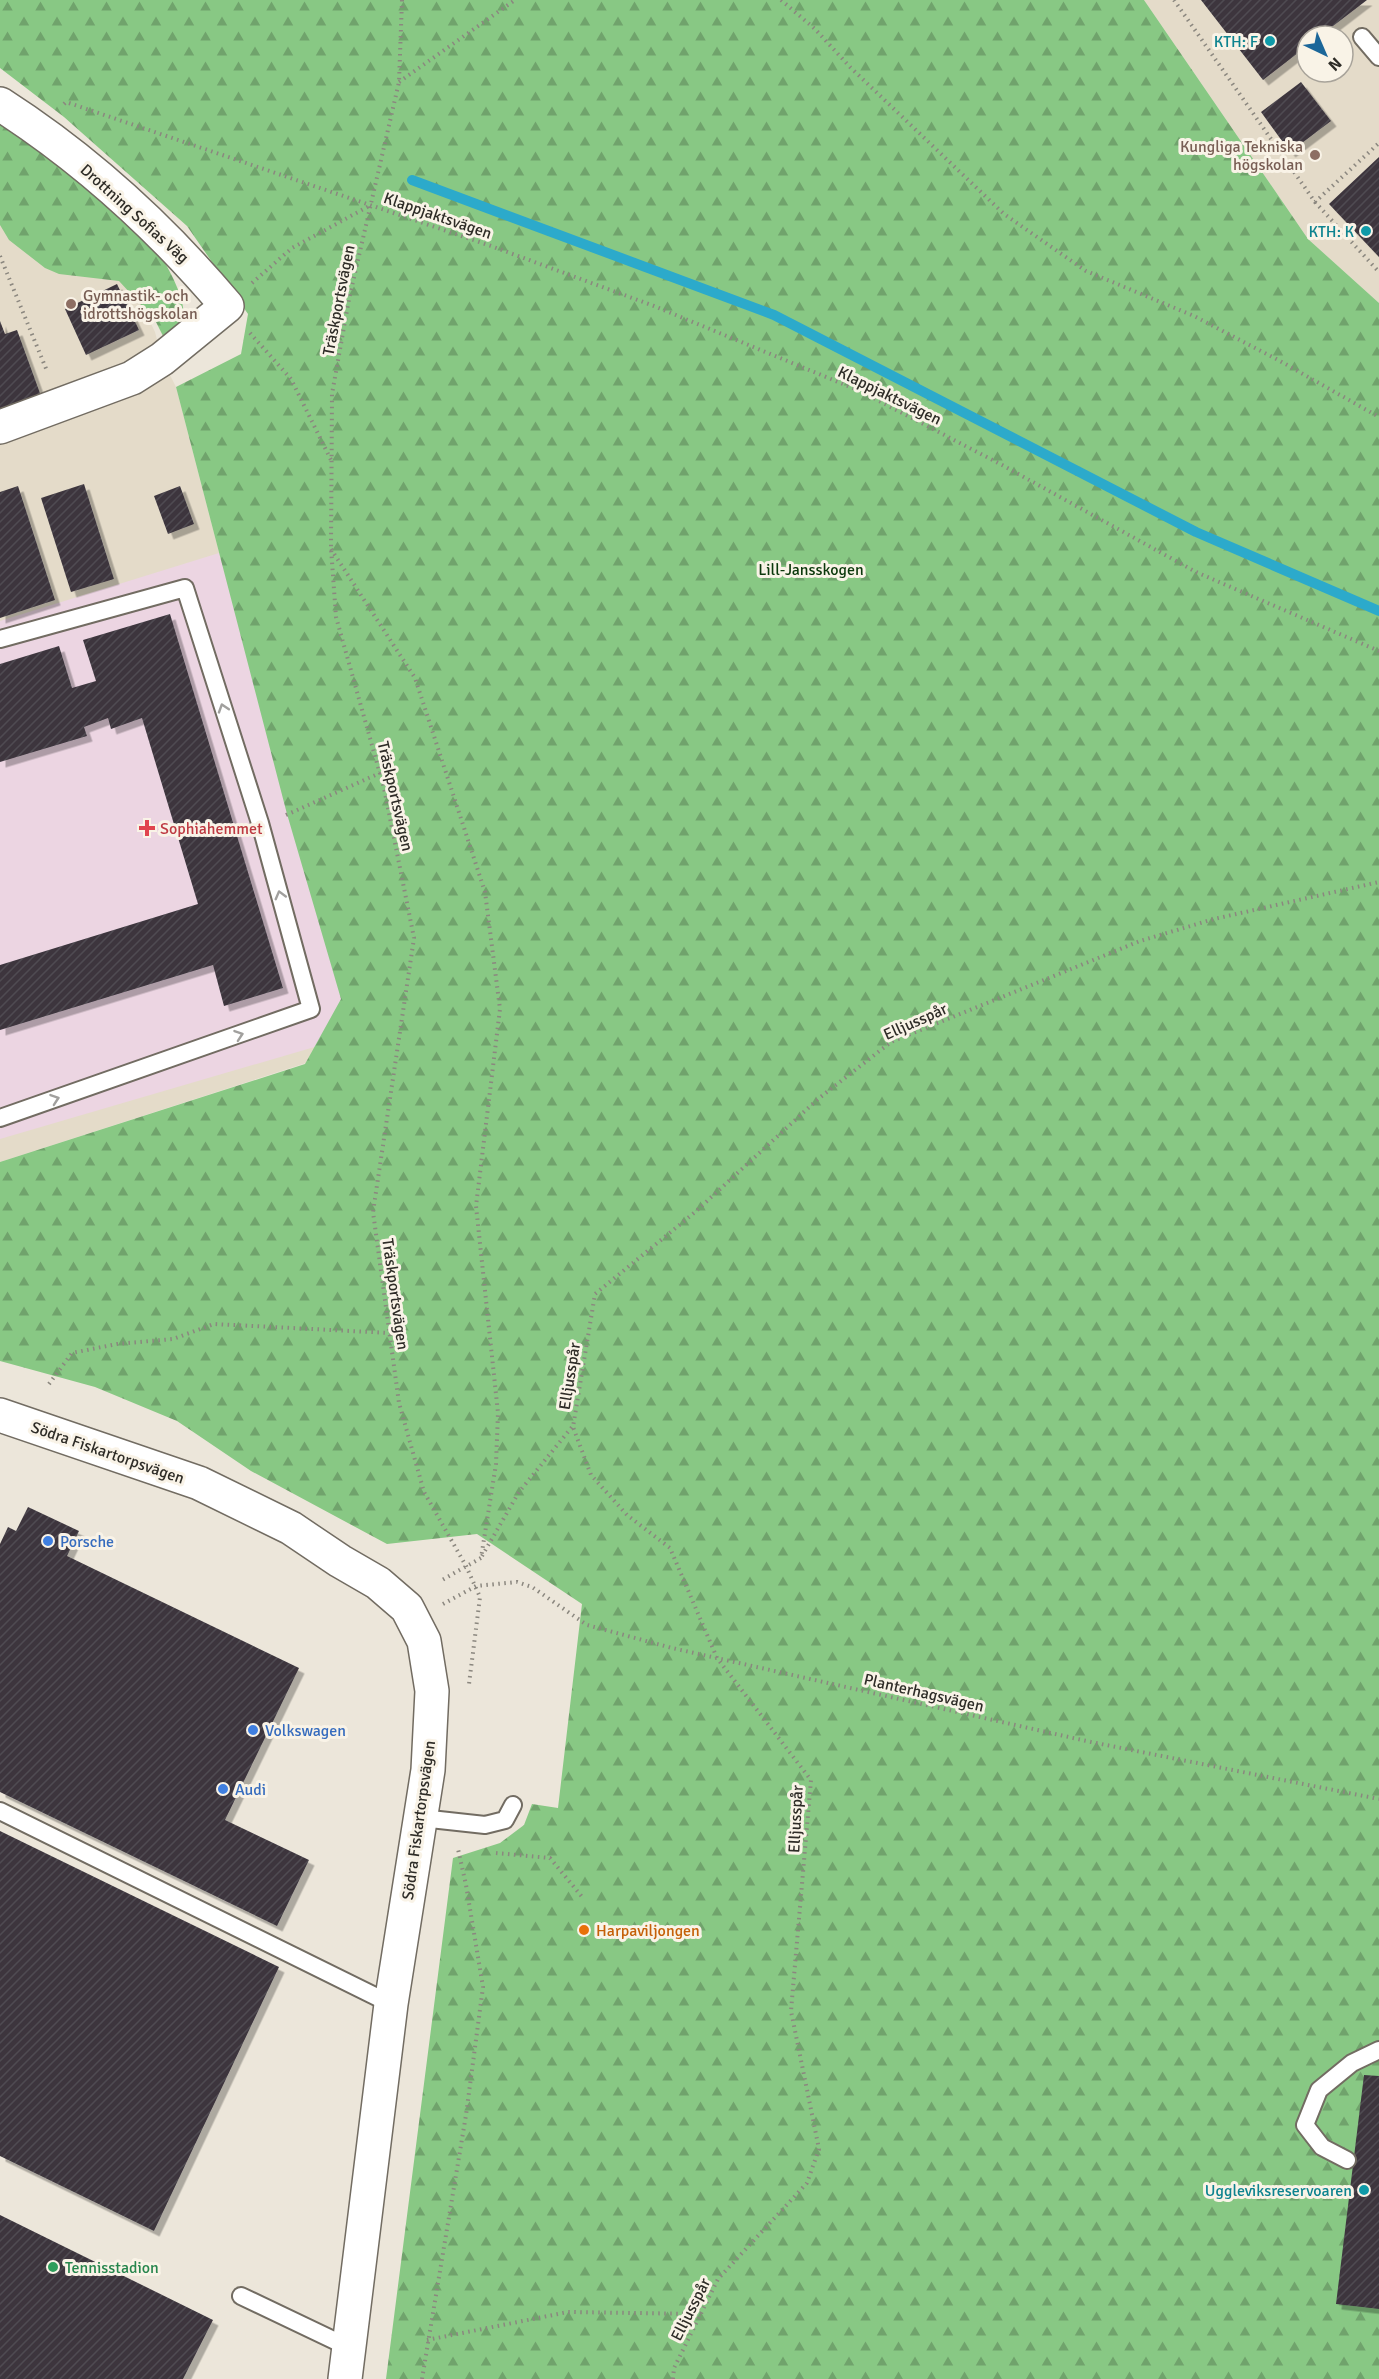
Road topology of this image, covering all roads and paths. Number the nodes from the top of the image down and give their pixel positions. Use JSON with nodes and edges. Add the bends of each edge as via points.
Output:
{"nodes":[{"id":1,"x":402,"y":0,"type":"edge"},
{"id":2,"x":515,"y":0,"type":"edge"},
{"id":3,"x":782,"y":0,"type":"edge"},
{"id":4,"x":1174,"y":0,"type":"edge"},
{"id":5,"x":1362,"y":37,"type":"dead end"},
{"id":6,"x":1379,"y":57,"type":"edge"},
{"id":7,"x":399,"y":82,"type":"junction"},
{"id":8,"x":0,"y":104,"type":"edge"},
{"id":9,"x":34,"y":126,"type":"junction"},
{"id":10,"x":1379,"y":143,"type":"edge"},
{"id":11,"x":1315,"y":202,"type":"junction"},
{"id":12,"x":371,"y":205,"type":"junction"},
{"id":13,"x":0,"y":256,"type":"edge"},
{"id":14,"x":1379,"y":272,"type":"edge"},
{"id":15,"x":226,"y":306,"type":"junction"},
{"id":16,"x":60,"y":405,"type":"junction"},
{"id":17,"x":1379,"y":417,"type":"edge"},
{"id":18,"x":0,"y":427,"type":"edge"},
{"id":19,"x":332,"y":462,"type":"junction"},
{"id":20,"x":331,"y":548,"type":"junction"},
{"id":21,"x":0,"y":639,"type":"edge"},
{"id":22,"x":1379,"y":651,"type":"edge"},
{"id":23,"x":380,"y":773,"type":"junction"},
{"id":24,"x":260,"y":823,"type":"junction"},
{"id":25,"x":1379,"y":882,"type":"edge"},
{"id":26,"x":0,"y":1118,"type":"edge"},
{"id":27,"x":390,"y":1334,"type":"junction"},
{"id":28,"x":49,"y":1384,"type":"dead end"},
{"id":29,"x":0,"y":1415,"type":"edge"},
{"id":30,"x":573,"y":1427,"type":"junction"},
{"id":31,"x":481,"y":1558,"type":"junction"},
{"id":32,"x":466,"y":1566,"type":"junction"},
{"id":33,"x":442,"y":1580,"type":"dead end"},
{"id":34,"x":476,"y":1586,"type":"junction"},
{"id":35,"x":477,"y":1631,"type":"dead end"},
{"id":36,"x":717,"y":1658,"type":"junction"},
{"id":37,"x":1379,"y":1799,"type":"edge"},
{"id":38,"x":513,"y":1805,"type":"dead end"},
{"id":39,"x":0,"y":1811,"type":"edge"},
{"id":40,"x":435,"y":1820,"type":"junction"},
{"id":41,"x":448,"y":1845,"type":"dead end"},
{"id":42,"x":458,"y":1848,"type":"junction"},
{"id":43,"x":469,"y":1850,"type":"dead end"},
{"id":44,"x":492,"y":1852,"type":"dead end"},
{"id":45,"x":583,"y":1898,"type":"dead end"},
{"id":46,"x":391,"y":2004,"type":"junction"},
{"id":47,"x":1379,"y":2049,"type":"edge"},
{"id":48,"x":1347,"y":2160,"type":"dead end"},
{"id":49,"x":241,"y":2296,"type":"dead end"},
{"id":50,"x":701,"y":2314,"type":"junction"},
{"id":51,"x":427,"y":2340,"type":"junction"},
{"id":52,"x":348,"y":2347,"type":"junction"},
{"id":53,"x":345,"y":2379,"type":"edge"},
{"id":54,"x":422,"y":2379,"type":"edge"},
{"id":55,"x":673,"y":2379,"type":"edge"}],
"edges":[{"from":1,"to":7,"type":"path","name":"Träskportsvägen"},
{"from":2,"to":7,"type":"path"},
{"from":3,"to":17,"type":"path","via":[[1004,214],[1086,272],[1194,316]]},
{"from":4,"to":11,"type":"path"},
{"from":5,"to":6,"type":"lane"},
{"from":7,"to":12,"type":"path","name":"Träskportsvägen"},
{"from":8,"to":9,"type":"street","name":"Drottning Sofias Väg"},
{"from":9,"to":12,"type":"path","name":"Klappjaktsvägen","via":[[66,102]]},
{"from":9,"to":15,"type":"street","name":"Drottning Sofias Väg","via":[[189,261]]},
{"from":10,"to":11,"type":"path"},
{"from":11,"to":14,"type":"path"},
{"from":12,"to":15,"type":"path","via":[[292,248]]},
{"from":12,"to":19,"type":"path","name":"Träskportsvägen","via":[[332,394]]},
{"from":12,"to":22,"type":"path","name":"Klappjaktsvägen","via":[[654,306],[860,391],[1196,572]]},
{"from":13,"to":16,"type":"path"},
{"from":15,"to":16,"type":"street","via":[[162,359],[132,378]]},
{"from":15,"to":19,"type":"path","via":[[291,379]]},
{"from":16,"to":18,"type":"street"},
{"from":19,"to":20,"type":"path","name":"Träskportsvägen"},
{"from":20,"to":23,"type":"path","name":"Träskportsvägen","via":[[336,617]]},
{"from":20,"to":31,"type":"path","via":[[415,678],[485,892],[500,1009],[476,1206],[498,1413],[496,1464]]},
{"from":24,"to":21,"type":"lane","one_way":true,"via":[[185,588]]},
{"from":23,"to":24,"type":"path"},
{"from":23,"to":27,"type":"path","name":"Träskportsvägen","via":[[414,938],[373,1212]]},
{"from":26,"to":24,"type":"lane","one_way":true,"via":[[311,1010]]},
{"from":25,"to":30,"type":"path","name":"Elljusspår","via":[[1214,919],[1140,941],[891,1042],[818,1099],[694,1213],[595,1294]]},
{"from":27,"to":28,"type":"path","via":[[214,1323],[173,1339],[72,1353]]},
{"from":27,"to":32,"type":"path","name":"Träskportsvägen","via":[[399,1403],[424,1492]]},
{"from":29,"to":40,"type":"street","name":"Södra Fiskartorpsvägen","via":[[199,1483],[291,1528],[378,1583],[407,1608],[424,1641],[432,1691],[428,1770]]},
{"from":30,"to":31,"type":"path","via":[[519,1492]]},
{"from":30,"to":36,"type":"path","name":"Elljusspår","via":[[591,1475],[627,1515],[670,1548]]},
{"from":31,"to":32,"type":"path"},
{"from":32,"to":33,"type":"path"},
{"from":32,"to":34,"type":"path","name":"Träskportsvägen"},
{"from":34,"to":35,"type":"path","via":[[480,1597]]},
{"from":34,"to":36,"type":"path","name":"Planterhagsvägen","via":[[517,1582],[532,1587],[587,1625]]},
{"from":36,"to":37,"type":"path","name":"Planterhagsvägen","via":[[1101,1744]]},
{"from":36,"to":50,"type":"path","name":"Elljusspår","via":[[811,1780],[791,2011],[819,2149],[807,2183],[718,2279]]},
{"from":38,"to":40,"type":"lane","via":[[505,1821],[485,1826]]},
{"from":39,"to":46,"type":"lane"},
{"from":40,"to":42,"type":"path"},
{"from":40,"to":46,"type":"street","name":"Södra Fiskartorpsvägen"},
{"from":41,"to":42,"type":"path"},
{"from":42,"to":43,"type":"path"},
{"from":42,"to":51,"type":"path","via":[[483,1987],[466,2115]]},
{"from":44,"to":45,"type":"path","via":[[550,1858]]},
{"from":46,"to":52,"type":"street","name":"Södra Fiskartorpsvägen"},
{"from":47,"to":48,"type":"lane","via":[[1352,2063],[1318,2090],[1305,2125],[1322,2147]]},
{"from":49,"to":52,"type":"lane"},
{"from":50,"to":51,"type":"path","via":[[568,2312]]},
{"from":50,"to":55,"type":"path","name":"Elljusspår","via":[[674,2368]]},
{"from":51,"to":54,"type":"path"},
{"from":52,"to":53,"type":"street","name":"Södra Fiskartorpsvägen"}]}
